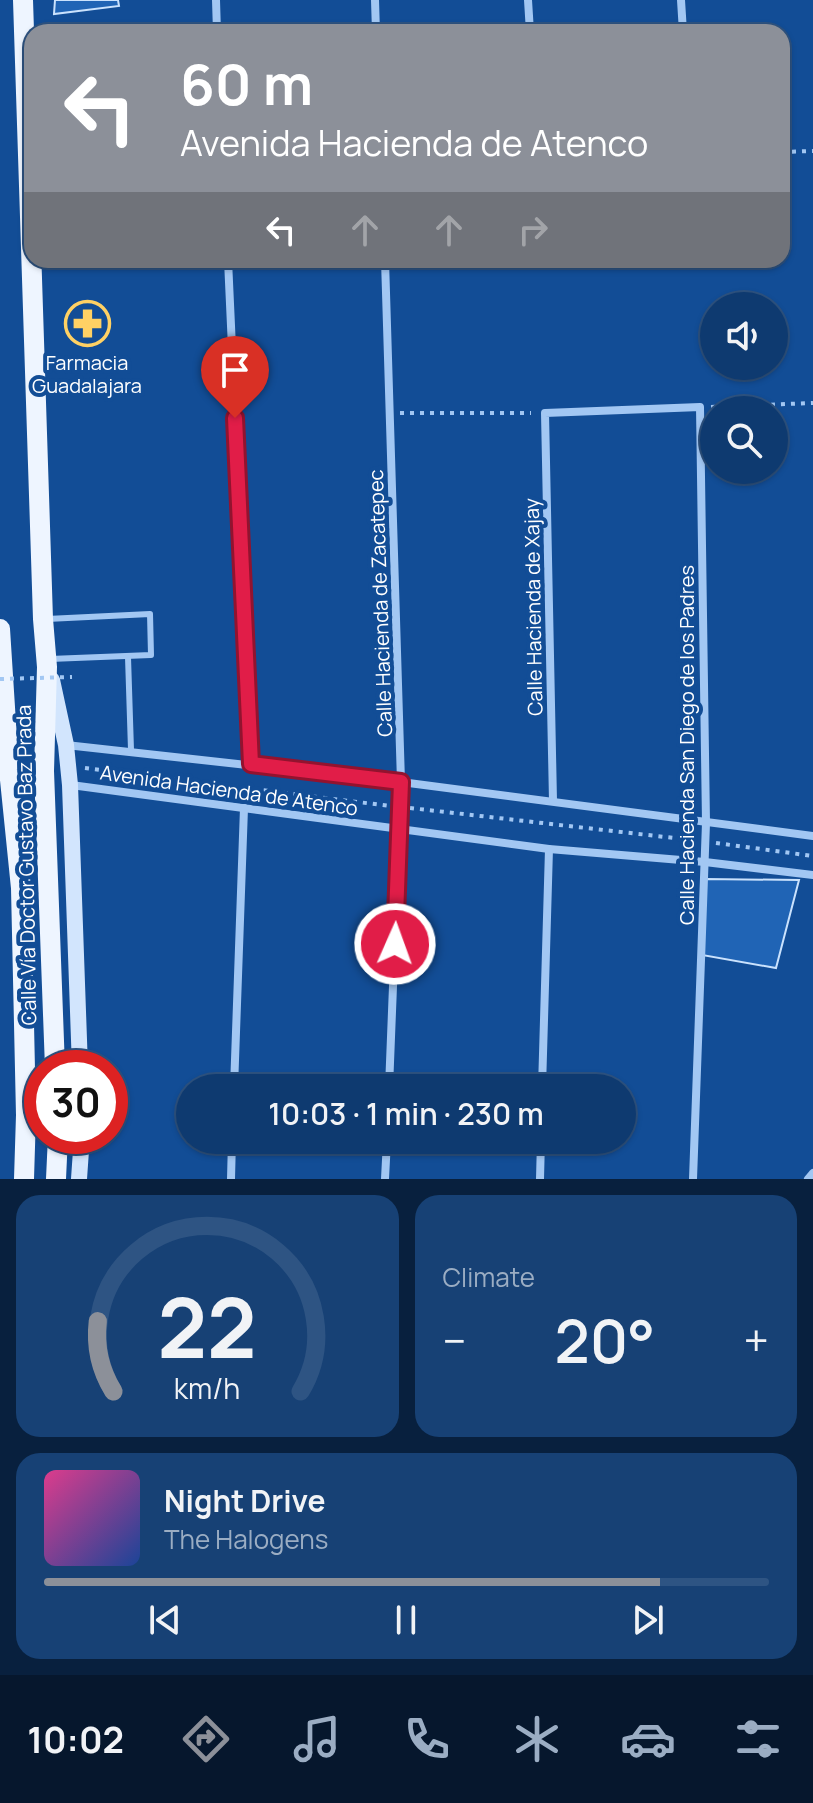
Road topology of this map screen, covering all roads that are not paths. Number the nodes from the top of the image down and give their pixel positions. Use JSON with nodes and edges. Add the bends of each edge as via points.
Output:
{"nodes":[{"id":1,"x":23,"y":0,"type":"edge"},
{"id":2,"x":216,"y":0,"type":"edge"},
{"id":3,"x":375,"y":0,"type":"edge"},
{"id":4,"x":528,"y":0,"type":"edge"},
{"id":5,"x":681,"y":0,"type":"edge"},
{"id":6,"x":217,"y":24,"type":"edge"},
{"id":7,"x":376,"y":24,"type":"edge"},
{"id":8,"x":530,"y":24,"type":"edge"},
{"id":9,"x":682,"y":24,"type":"edge"},
{"id":10,"x":24,"y":31,"type":"edge"},
{"id":11,"x":32,"y":268,"type":"edge"},
{"id":12,"x":228,"y":268,"type":"edge"},
{"id":13,"x":385,"y":268,"type":"edge"},
{"id":14,"x":545,"y":413,"type":"joint"},
{"id":15,"x":43,"y":619,"type":"junction"},
{"id":16,"x":0,"y":629,"type":"edge"},
{"id":17,"x":128,"y":657,"type":"junction"},
{"id":18,"x":46,"y":660,"type":"junction"},
{"id":19,"x":1,"y":674,"type":"edge"},
{"id":20,"x":66,"y":745,"type":"junction"},
{"id":21,"x":131,"y":750,"type":"junction"},
{"id":22,"x":251,"y":764,"type":"junction"},
{"id":23,"x":401,"y":782,"type":"junction"},
{"id":24,"x":70,"y":785,"type":"junction"},
{"id":25,"x":553,"y":801,"type":"junction"},
{"id":26,"x":244,"y":808,"type":"junction"},
{"id":27,"x":706,"y":823,"type":"junction"},
{"id":28,"x":399,"y":829,"type":"junction"},
{"id":29,"x":813,"y":836,"type":"edge"},
{"id":30,"x":549,"y":849,"type":"junction"},
{"id":31,"x":705,"y":862,"type":"junction"},
{"id":32,"x":813,"y":875,"type":"edge"},
{"id":33,"x":54,"y":1050,"type":"edge"},
{"id":34,"x":79,"y":1050,"type":"edge"},
{"id":35,"x":234,"y":1074,"type":"edge"},
{"id":36,"x":390,"y":1074,"type":"edge"},
{"id":37,"x":542,"y":1074,"type":"edge"},
{"id":38,"x":57,"y":1154,"type":"edge"},
{"id":39,"x":81,"y":1154,"type":"edge"},
{"id":40,"x":232,"y":1154,"type":"edge"},
{"id":41,"x":386,"y":1154,"type":"edge"},
{"id":42,"x":541,"y":1154,"type":"edge"},
{"id":43,"x":813,"y":1173,"type":"edge"},
{"id":44,"x":24,"y":1179,"type":"edge"},
{"id":45,"x":56,"y":1179,"type":"edge"},
{"id":46,"x":79,"y":1179,"type":"edge"},
{"id":47,"x":231,"y":1179,"type":"edge"},
{"id":48,"x":385,"y":1179,"type":"edge"},
{"id":49,"x":540,"y":1179,"type":"edge"},
{"id":50,"x":693,"y":1179,"type":"edge"},
{"id":51,"x":808,"y":1179,"type":"edge"}],
"edges":[{"from":1,"to":10,"type":"main road","name":"Calle Vía Doctor Gustavo Baz Prada"},
{"from":2,"to":6,"type":"street"},
{"from":3,"to":7,"type":"street"},
{"from":4,"to":8,"type":"street"},
{"from":5,"to":9,"type":"street"},
{"from":11,"to":15,"type":"main road","name":"Calle Vía Doctor Gustavo Baz Prada"},
{"from":12,"to":22,"type":"street"},
{"from":13,"to":23,"type":"street","name":"Calle Hacienda de Zacatepec"},
{"from":14,"to":25,"type":"street","name":"Calle Hacienda de Xajay"},
{"from":14,"to":27,"type":"street","name":"Calle Hacienda San Diego de los Padres","via":[[700,407]]},
{"from":15,"to":17,"type":"lane","via":[[150,614],[151,655]]},
{"from":15,"to":18,"type":"main road","name":"Calle Vía Doctor Gustavo Baz Prada"},
{"from":16,"to":19,"type":"main road","name":"Calle Vía Doctor Gustavo Baz Prada"},
{"from":17,"to":18,"type":"lane"},
{"from":17,"to":21,"type":"lane"},
{"from":18,"to":20,"type":"main road","name":"Calle Vía Doctor Gustavo Baz Prada"},
{"from":18,"to":33,"type":"main road","name":"Calle Vía Doctor Gustavo Baz Prada","via":[[44,771]]},
{"from":19,"to":44,"type":"main road","name":"Calle Vía Doctor Gustavo Baz Prada","via":[[21,888]]},
{"from":20,"to":21,"type":"street","name":"Avenida Hacienda de Atenco"},
{"from":20,"to":24,"type":"main road","name":"Calle Vía Doctor Gustavo Baz Prada"},
{"from":21,"to":22,"type":"street","name":"Avenida Hacienda de Atenco"},
{"from":22,"to":23,"type":"street","name":"Avenida Hacienda de Atenco"},
{"from":23,"to":25,"type":"street","name":"Avenida Hacienda de Atenco"},
{"from":23,"to":28,"type":"street","name":"Calle Hacienda de Zacatepec"},
{"from":24,"to":26,"type":"street","name":"Avenida Hacienda de Atenco"},
{"from":24,"to":34,"type":"main road","name":"Calle Vía Doctor Gustavo Baz Prada"},
{"from":25,"to":27,"type":"street","name":"Avenida Hacienda de Atenco"},
{"from":26,"to":28,"type":"street","name":"Avenida Hacienda de Atenco"},
{"from":26,"to":35,"type":"street"},
{"from":27,"to":29,"type":"street","name":"Avenida Hacienda de Atenco"},
{"from":27,"to":31,"type":"street","name":"Calle Hacienda San Diego de los Padres"},
{"from":28,"to":30,"type":"street","name":"Avenida Hacienda de Atenco"},
{"from":28,"to":36,"type":"street","name":"Calle Hacienda de Zacatepec"},
{"from":30,"to":31,"type":"street","name":"Avenida Hacienda de Atenco"},
{"from":30,"to":37,"type":"street"},
{"from":31,"to":32,"type":"street","name":"Avenida Hacienda de Atenco"},
{"from":31,"to":50,"type":"street","name":"Calle Hacienda San Diego de los Padres"},
{"from":38,"to":45,"type":"main road"},
{"from":39,"to":46,"type":"main road"},
{"from":40,"to":47,"type":"street"},
{"from":41,"to":48,"type":"street"},
{"from":42,"to":49,"type":"street"},
{"from":43,"to":51,"type":"street"}]}
